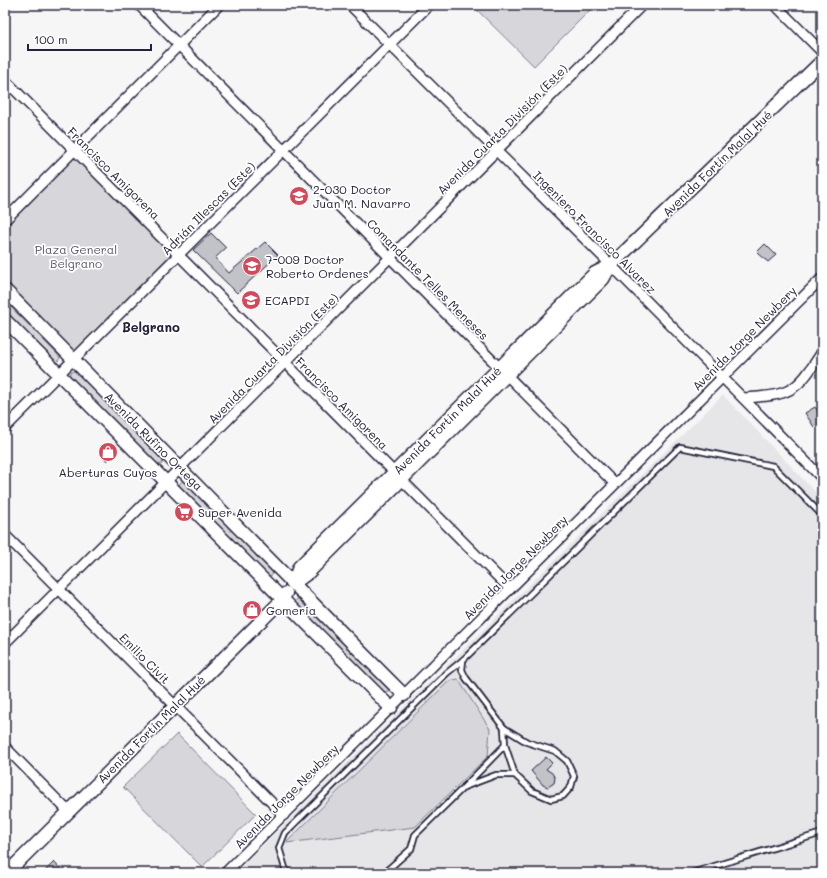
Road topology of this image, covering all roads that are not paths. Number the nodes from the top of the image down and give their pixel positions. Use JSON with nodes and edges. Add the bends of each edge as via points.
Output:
{"nodes":[{"id":1,"x":139,"y":5,"type":"edge"},
{"id":2,"x":219,"y":5,"type":"edge"},
{"id":3,"x":350,"y":5,"type":"edge"},
{"id":4,"x":429,"y":5,"type":"edge"},
{"id":5,"x":642,"y":5,"type":"edge"},
{"id":6,"x":775,"y":5,"type":"edge"},
{"id":7,"x":390,"y":44,"type":"junction"},
{"id":8,"x":179,"y":45,"type":"junction"},
{"id":9,"x":822,"y":52,"type":"edge"},
{"id":10,"x":822,"y":61,"type":"edge"},
{"id":11,"x":5,"y":80,"type":"edge"},
{"id":12,"x":74,"y":150,"type":"junction"},
{"id":13,"x":283,"y":150,"type":"junction"},
{"id":14,"x":496,"y":151,"type":"junction"},
{"id":15,"x":5,"y":220,"type":"edge"},
{"id":16,"x":178,"y":255,"type":"junction"},
{"id":17,"x":390,"y":258,"type":"junction"},
{"id":18,"x":611,"y":265,"type":"junction"},
{"id":19,"x":822,"y":278,"type":"edge"},
{"id":20,"x":5,"y":290,"type":"edge"},
{"id":21,"x":5,"y":320,"type":"edge"},
{"id":22,"x":822,"y":352,"type":"edge"},
{"id":23,"x":74,"y":360,"type":"junction"},
{"id":24,"x":285,"y":363,"type":"junction"},
{"id":25,"x":503,"y":372,"type":"junction"},
{"id":26,"x":59,"y":374,"type":"junction"},
{"id":27,"x":722,"y":377,"type":"junction"},
{"id":28,"x":743,"y":398,"type":"junction"},
{"id":29,"x":5,"y":428,"type":"edge"},
{"id":30,"x":180,"y":467,"type":"junction"},
{"id":31,"x":398,"y":477,"type":"junction"},
{"id":32,"x":822,"y":478,"type":"edge"},
{"id":33,"x":166,"y":482,"type":"junction"},
{"id":34,"x":615,"y":484,"type":"junction"},
{"id":35,"x":822,"y":515,"type":"edge"},
{"id":36,"x":5,"y":535,"type":"edge"},
{"id":37,"x":293,"y":584,"type":"junction"},
{"id":38,"x":59,"y":589,"type":"junction"},
{"id":39,"x":510,"y":589,"type":"junction"},
{"id":40,"x":283,"y":599,"type":"junction"},
{"id":41,"x":5,"y":643,"type":"edge"},
{"id":42,"x":463,"y":660,"type":"junction"},
{"id":43,"x":404,"y":695,"type":"junction"},
{"id":44,"x":175,"y":706,"type":"junction"},
{"id":45,"x":391,"y":708,"type":"junction"},
{"id":46,"x":504,"y":728,"type":"junction"},
{"id":47,"x":505,"y":745,"type":"junction"},
{"id":48,"x":5,"y":747,"type":"edge"},
{"id":49,"x":515,"y":775,"type":"junction"},
{"id":50,"x":464,"y":787,"type":"junction"},
{"id":51,"x":69,"y":812,"type":"junction"},
{"id":52,"x":284,"y":815,"type":"junction"},
{"id":53,"x":822,"y":833,"type":"edge"},
{"id":54,"x":7,"y":873,"type":"edge"},
{"id":55,"x":225,"y":873,"type":"edge"},
{"id":56,"x":288,"y":873,"type":"edge"},
{"id":57,"x":384,"y":873,"type":"edge"},
{"id":58,"x":692,"y":873,"type":"edge"}],
"edges":[{"from":1,"to":8,"type":"street","name":"Comandante Telles Meneses"},
{"from":2,"to":8,"type":"street"},
{"from":3,"to":7,"type":"street","name":"Ingeniero Francisco Alvarez"},
{"from":4,"to":7,"type":"street","name":"Adrián Illescas (Este)"},
{"from":5,"to":14,"type":"street","name":"Avenida Cuarta División (Este)"},
{"from":6,"to":9,"type":"street"},
{"from":7,"to":13,"type":"street","name":"Adrián Illescas (Este)"},
{"from":7,"to":14,"type":"street","name":"Ingeniero Francisco Alvarez"},
{"from":8,"to":12,"type":"street"},
{"from":8,"to":13,"type":"street","name":"Comandante Telles Meneses"},
{"from":10,"to":18,"type":"street","name":"Avenida Fortín Malal Hué"},
{"from":11,"to":12,"type":"street","name":"Francisco Amigorena"},
{"from":12,"to":15,"type":"street"},
{"from":12,"to":16,"type":"street","name":"Francisco Amigorena"},
{"from":13,"to":16,"type":"street","name":"Adrián Illescas (Este)"},
{"from":13,"to":17,"type":"street","name":"Comandante Telles Meneses"},
{"from":14,"to":17,"type":"street","name":"Avenida Cuarta División (Este)"},
{"from":14,"to":18,"type":"street","name":"Ingeniero Francisco Alvarez"},
{"from":16,"to":23,"type":"street","name":"Adrián Illescas (Este)"},
{"from":16,"to":24,"type":"street","name":"Francisco Amigorena"},
{"from":17,"to":24,"type":"street","name":"Avenida Cuarta División (Este)"},
{"from":17,"to":25,"type":"street","name":"Comandante Telles Meneses"},
{"from":18,"to":25,"type":"street","name":"Avenida Fortín Malal Hué","via":[[596,273]]},
{"from":18,"to":27,"type":"street","name":"Ingeniero Francisco Alvarez"},
{"from":19,"to":27,"type":"street","name":"Avenida Jorge Newbery"},
{"from":20,"to":23,"type":"street","name":"Avenida Rufino Ortega"},
{"from":21,"to":26,"type":"street","name":"Avenida Rufino Ortega"},
{"from":22,"to":28,"type":"street","via":[[799,384],[790,390],[772,396]]},
{"from":23,"to":26,"type":"street","name":"Adrián Illescas (Este)"},
{"from":23,"to":30,"type":"street","name":"Avenida Rufino Ortega"},
{"from":24,"to":30,"type":"street","name":"Avenida Cuarta División (Este)"},
{"from":24,"to":31,"type":"street","name":"Francisco Amigorena"},
{"from":25,"to":31,"type":"street","name":"Avenida Fortín Malal Hué"},
{"from":25,"to":34,"type":"street","name":"Comandante Telles Meneses"},
{"from":26,"to":29,"type":"street","name":"Adrián Illescas (Este)"},
{"from":26,"to":33,"type":"street","name":"Avenida Rufino Ortega"},
{"from":27,"to":28,"type":"street","name":"Ingeniero Francisco Alvarez"},
{"from":27,"to":34,"type":"street","name":"Avenida Jorge Newbery"},
{"from":28,"to":32,"type":"street","name":"Ingeniero Francisco Alvarez"},
{"from":30,"to":33,"type":"street","name":"Avenida Cuarta División (Este)"},
{"from":30,"to":37,"type":"street","name":"Avenida Rufino Ortega"},
{"from":31,"to":37,"type":"street","name":"Avenida Fortín Malal Hué","via":[[299,567]]},
{"from":31,"to":39,"type":"street","name":"Francisco Amigorena"},
{"from":33,"to":38,"type":"street","name":"Avenida Cuarta División (Este)"},
{"from":33,"to":40,"type":"street","name":"Avenida Rufino Ortega"},
{"from":34,"to":39,"type":"street","name":"Avenida Jorge Newbery"},
{"from":35,"to":42,"type":"lane","via":[[773,466],[680,447]]},
{"from":36,"to":38,"type":"street","name":"Emilio Civit"},
{"from":37,"to":40,"type":"street","name":"Avenida Fortín Malal Hué"},
{"from":37,"to":43,"type":"street","name":"Avenida Rufino Ortega"},
{"from":38,"to":41,"type":"street","name":"Avenida Cuarta División (Este)"},
{"from":38,"to":44,"type":"street","name":"Emilio Civit"},
{"from":39,"to":43,"type":"street","name":"Avenida Jorge Newbery"},
{"from":40,"to":44,"type":"street","name":"Avenida Fortín Malal Hué"},
{"from":40,"to":45,"type":"street","name":"Avenida Rufino Ortega"},
{"from":42,"to":46,"type":"lane","via":[[462,670],[466,678]]},
{"from":42,"to":56,"type":"lane","via":[[285,833],[279,848]]},
{"from":43,"to":45,"type":"street","name":"Avenida Jorge Newbery"},
{"from":44,"to":51,"type":"street","name":"Avenida Fortín Malal Hué"},
{"from":44,"to":52,"type":"street","name":"Emilio Civit"},
{"from":45,"to":52,"type":"street","name":"Avenida Jorge Newbery"},
{"from":46,"to":47,"type":"lane"},
{"from":46,"to":49,"type":"lane","via":[[527,742],[555,750],[567,761],[574,776],[572,786],[563,796],[551,799],[532,791]]},
{"from":47,"to":49,"type":"lane"},
{"from":47,"to":50,"type":"lane"},
{"from":48,"to":51,"type":"street"},
{"from":49,"to":50,"type":"lane","via":[[496,775]]},
{"from":50,"to":57,"type":"lane","via":[[415,835],[411,849]]},
{"from":51,"to":54,"type":"street","name":"Avenida Fortín Malal Hué"},
{"from":52,"to":55,"type":"street","name":"Avenida Jorge Newbery"},
{"from":53,"to":58,"type":"lane"}]}
